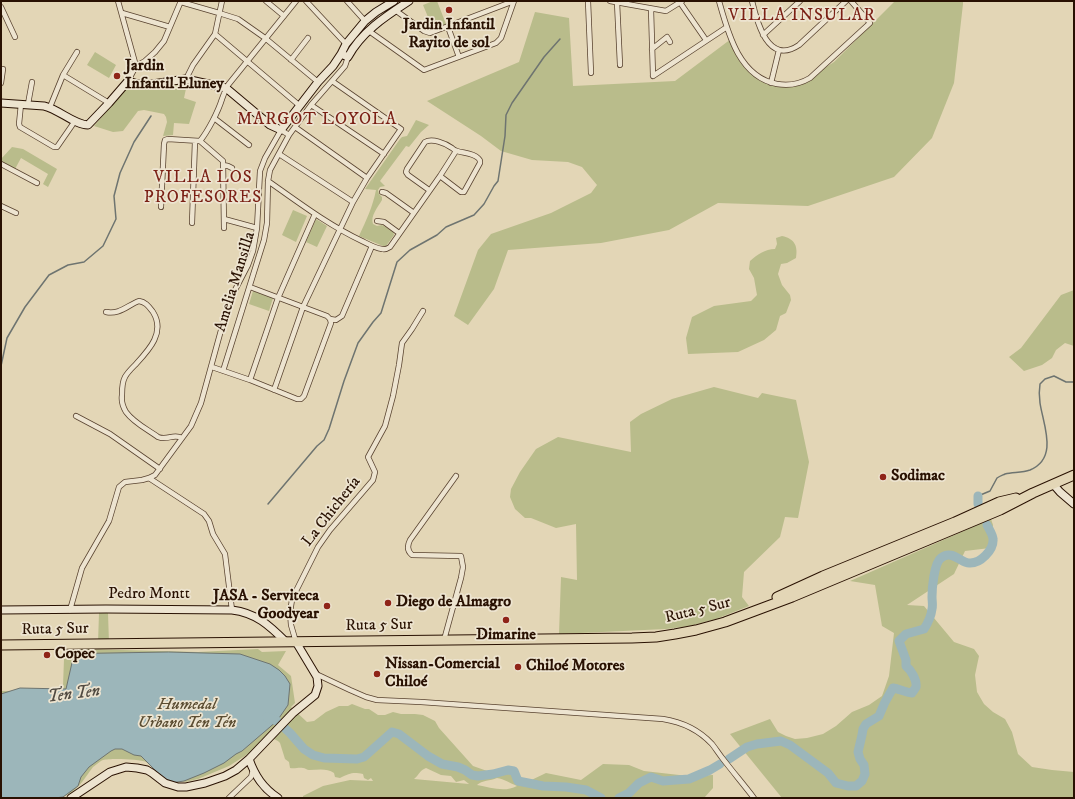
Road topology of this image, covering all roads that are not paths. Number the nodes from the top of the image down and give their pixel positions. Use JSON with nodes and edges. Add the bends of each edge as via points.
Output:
{"nodes":[{"id":1,"x":118,"y":1,"type":"edge"},
{"id":2,"x":222,"y":1,"type":"edge"},
{"id":3,"x":266,"y":1,"type":"edge"},
{"id":4,"x":296,"y":1,"type":"edge"},
{"id":5,"x":306,"y":1,"type":"edge"},
{"id":6,"x":347,"y":1,"type":"edge"},
{"id":7,"x":409,"y":1,"type":"edge"},
{"id":8,"x":514,"y":1,"type":"edge"},
{"id":9,"x":588,"y":1,"type":"edge"},
{"id":10,"x":610,"y":1,"type":"edge"},
{"id":11,"x":720,"y":1,"type":"edge"},
{"id":12,"x":800,"y":1,"type":"edge"},
{"id":13,"x":846,"y":1,"type":"edge"},
{"id":14,"x":851,"y":1,"type":"edge"},
{"id":15,"x":181,"y":2,"type":"edge"},
{"id":16,"x":390,"y":2,"type":"edge"},
{"id":17,"x":617,"y":2,"type":"junction"},
{"id":18,"x":680,"y":2,"type":"edge"},
{"id":19,"x":753,"y":2,"type":"edge"},
{"id":20,"x":628,"y":3,"type":"edge"},
{"id":21,"x":1,"y":7,"type":"edge"},
{"id":22,"x":651,"y":9,"type":"junction"},
{"id":23,"x":395,"y":10,"type":"junction"},
{"id":24,"x":122,"y":13,"type":"junction"},
{"id":25,"x":219,"y":13,"type":"junction"},
{"id":26,"x":284,"y":16,"type":"junction"},
{"id":27,"x":365,"y":21,"type":"junction"},
{"id":28,"x":170,"y":27,"type":"junction"},
{"id":29,"x":448,"y":27,"type":"junction"},
{"id":30,"x":727,"y":27,"type":"junction"},
{"id":31,"x":369,"y":31,"type":"junction"},
{"id":32,"x":215,"y":34,"type":"junction"},
{"id":33,"x":763,"y":35,"type":"junction"},
{"id":34,"x":15,"y":37,"type":"dead end"},
{"id":35,"x":265,"y":38,"type":"junction"},
{"id":36,"x":308,"y":38,"type":"dead end"},
{"id":37,"x":706,"y":40,"type":"junction"},
{"id":38,"x":670,"y":42,"type":"dead end"},
{"id":39,"x":346,"y":44,"type":"junction"},
{"id":40,"x":652,"y":49,"type":"junction"},
{"id":41,"x":779,"y":50,"type":"junction"},
{"id":42,"x":77,"y":52,"type":"dead end"},
{"id":43,"x":341,"y":54,"type":"junction"},
{"id":44,"x":459,"y":57,"type":"junction"},
{"id":45,"x":348,"y":58,"type":"junction"},
{"id":46,"x":291,"y":60,"type":"junction"},
{"id":47,"x":246,"y":61,"type":"junction"},
{"id":48,"x":620,"y":65,"type":"dead end"},
{"id":49,"x":136,"y":66,"type":"junction"},
{"id":50,"x":3,"y":69,"type":"dead end"},
{"id":51,"x":591,"y":72,"type":"dead end"},
{"id":52,"x":63,"y":76,"type":"junction"},
{"id":53,"x":186,"y":79,"type":"junction"},
{"id":54,"x":128,"y":81,"type":"junction"},
{"id":55,"x":332,"y":81,"type":"junction"},
{"id":56,"x":32,"y":82,"type":"dead end"},
{"id":57,"x":318,"y":82,"type":"junction"},
{"id":58,"x":1,"y":83,"type":"edge"},
{"id":59,"x":771,"y":83,"type":"junction"},
{"id":60,"x":226,"y":88,"type":"junction"},
{"id":61,"x":1,"y":103,"type":"edge"},
{"id":62,"x":109,"y":103,"type":"junction"},
{"id":63,"x":25,"y":104,"type":"junction"},
{"id":64,"x":311,"y":105,"type":"junction"},
{"id":65,"x":300,"y":106,"type":"junction"},
{"id":66,"x":50,"y":107,"type":"junction"},
{"id":67,"x":214,"y":118,"type":"junction"},
{"id":68,"x":75,"y":121,"type":"junction"},
{"id":69,"x":295,"y":127,"type":"junction"},
{"id":70,"x":281,"y":130,"type":"junction"},
{"id":71,"x":290,"y":135,"type":"junction"},
{"id":72,"x":197,"y":141,"type":"junction"},
{"id":73,"x":249,"y":145,"type":"dead end"},
{"id":74,"x":456,"y":151,"type":"junction"},
{"id":75,"x":279,"y":154,"type":"junction"},
{"id":76,"x":384,"y":154,"type":"junction"},
{"id":77,"x":223,"y":163,"type":"junction"},
{"id":78,"x":1,"y":164,"type":"edge"},
{"id":79,"x":232,"y":168,"type":"dead end"},
{"id":80,"x":440,"y":176,"type":"junction"},
{"id":81,"x":367,"y":178,"type":"junction"},
{"id":82,"x":268,"y":181,"type":"junction"},
{"id":83,"x":37,"y":183,"type":"dead end"},
{"id":84,"x":429,"y":190,"type":"junction"},
{"id":85,"x":382,"y":192,"type":"dead end"},
{"id":86,"x":353,"y":202,"type":"junction"},
{"id":87,"x":1,"y":206,"type":"edge"},
{"id":88,"x":161,"y":207,"type":"dead end"},
{"id":89,"x":414,"y":212,"type":"junction"},
{"id":90,"x":16,"y":213,"type":"dead end"},
{"id":91,"x":315,"y":214,"type":"junction"},
{"id":92,"x":224,"y":219,"type":"junction"},
{"id":93,"x":377,"y":222,"type":"dead end"},
{"id":94,"x":192,"y":223,"type":"dead end"},
{"id":95,"x":224,"y":228,"type":"dead end"},
{"id":96,"x":257,"y":228,"type":"junction"},
{"id":97,"x":340,"y":230,"type":"junction"},
{"id":98,"x":400,"y":233,"type":"junction"},
{"id":99,"x":372,"y":246,"type":"junction"},
{"id":100,"x":250,"y":287,"type":"junction"},
{"id":101,"x":278,"y":298,"type":"junction"},
{"id":102,"x":303,"y":307,"type":"junction"},
{"id":103,"x":423,"y":311,"type":"dead end"},
{"id":104,"x":106,"y":312,"type":"dead end"},
{"id":105,"x":330,"y":319,"type":"junction"},
{"id":106,"x":212,"y":367,"type":"junction"},
{"id":107,"x":223,"y":371,"type":"junction"},
{"id":108,"x":250,"y":380,"type":"junction"},
{"id":109,"x":274,"y":390,"type":"junction"},
{"id":110,"x":76,"y":416,"type":"dead end"},
{"id":111,"x":182,"y":438,"type":"junction"},
{"id":112,"x":160,"y":469,"type":"junction"},
{"id":113,"x":456,"y":476,"type":"dead end"},
{"id":114,"x":1074,"y":476,"type":"edge"},
{"id":115,"x":149,"y":478,"type":"junction"},
{"id":116,"x":1053,"y":484,"type":"junction"},
{"id":117,"x":1033,"y":493,"type":"junction"},
{"id":118,"x":1074,"y":504,"type":"edge"},
{"id":119,"x":886,"y":550,"type":"junction"},
{"id":120,"x":898,"y":553,"type":"junction"},
{"id":121,"x":1,"y":610,"type":"edge"},
{"id":122,"x":70,"y":610,"type":"junction"},
{"id":123,"x":232,"y":610,"type":"junction"},
{"id":124,"x":754,"y":611,"type":"junction"},
{"id":125,"x":444,"y":640,"type":"junction"},
{"id":126,"x":286,"y":642,"type":"junction"},
{"id":127,"x":296,"y":642,"type":"junction"},
{"id":128,"x":1,"y":645,"type":"edge"},
{"id":129,"x":316,"y":674,"type":"junction"},
{"id":130,"x":248,"y":759,"type":"junction"},
{"id":131,"x":253,"y":770,"type":"junction"},
{"id":132,"x":71,"y":798,"type":"edge"},
{"id":133,"x":229,"y":798,"type":"edge"},
{"id":134,"x":278,"y":798,"type":"edge"},
{"id":135,"x":754,"y":798,"type":"edge"}],
"edges":[{"from":1,"to":24,"type":"street"},
{"from":2,"to":25,"type":"street"},
{"from":3,"to":26,"type":"street"},
{"from":4,"to":26,"type":"street"},
{"from":5,"to":39,"type":"street"},
{"from":6,"to":27,"type":"street"},
{"from":7,"to":23,"type":"street"},
{"from":8,"to":29,"type":"street"},
{"from":8,"to":44,"type":"street","via":[[501,38],[496,43]]},
{"from":9,"to":51,"type":"street"},
{"from":10,"to":17,"type":"street"},
{"from":11,"to":30,"type":"street"},
{"from":12,"to":33,"type":"street"},
{"from":13,"to":41,"type":"street","via":[[799,45],[790,50]]},
{"from":14,"to":59,"type":"street","via":[[870,23],[810,78],[788,85]]},
{"from":15,"to":25,"type":"street"},
{"from":15,"to":28,"type":"street"},
{"from":16,"to":27,"type":"street"},
{"from":17,"to":20,"type":"street"},
{"from":17,"to":48,"type":"street"},
{"from":18,"to":22,"type":"street","via":[[666,11]]},
{"from":18,"to":37,"type":"street"},
{"from":19,"to":33,"type":"street"},
{"from":20,"to":22,"type":"street"},
{"from":21,"to":34,"type":"street"},
{"from":22,"to":40,"type":"street"},
{"from":23,"to":29,"type":"street","via":[[430,34]]},
{"from":23,"to":31,"type":"street"},
{"from":24,"to":28,"type":"street"},
{"from":24,"to":49,"type":"street"},
{"from":25,"to":32,"type":"street"},
{"from":25,"to":35,"type":"street","via":[[238,19]]},
{"from":26,"to":35,"type":"street"},
{"from":27,"to":39,"type":"street"},
{"from":28,"to":49,"type":"street","via":[[164,41],[155,52]]},
{"from":29,"to":44,"type":"street"},
{"from":30,"to":37,"type":"street"},
{"from":30,"to":59,"type":"street","via":[[740,58],[748,68]]},
{"from":31,"to":44,"type":"street","via":[[422,70]]},
{"from":31,"to":45,"type":"street","via":[[357,43]]},
{"from":32,"to":47,"type":"street"},
{"from":32,"to":53,"type":"street"},
{"from":33,"to":41,"type":"street"},
{"from":35,"to":46,"type":"street"},
{"from":35,"to":47,"type":"street"},
{"from":36,"to":46,"type":"street"},
{"from":37,"to":40,"type":"street","via":[[653,76]]},
{"from":38,"to":40,"type":"street","via":[[667,37]]},
{"from":39,"to":43,"type":"street"},
{"from":41,"to":59,"type":"street"},
{"from":42,"to":52,"type":"street"},
{"from":43,"to":45,"type":"street"},
{"from":43,"to":57,"type":"street"},
{"from":45,"to":55,"type":"street","name":"Amelia Mansilla","via":[[345,66]]},
{"from":46,"to":57,"type":"street"},
{"from":47,"to":60,"type":"street"},
{"from":47,"to":65,"type":"street"},
{"from":49,"to":54,"type":"street"},
{"from":50,"to":58,"type":"street"},
{"from":52,"to":62,"type":"street"},
{"from":52,"to":66,"type":"street"},
{"from":53,"to":54,"type":"street","via":[[146,85]]},
{"from":53,"to":60,"type":"street"},
{"from":54,"to":62,"type":"street"},
{"from":55,"to":64,"type":"street","name":"Amelia Mansilla"},
{"from":55,"to":76,"type":"street","via":[[401,129]]},
{"from":56,"to":63,"type":"street"},
{"from":57,"to":65,"type":"street"},
{"from":60,"to":67,"type":"street"},
{"from":60,"to":70,"type":"street"},
{"from":61,"to":63,"type":"street"},
{"from":62,"to":68,"type":"street","via":[[90,127]]},
{"from":63,"to":66,"type":"street"},
{"from":63,"to":68,"type":"street","via":[[20,127],[54,147],[57,147]]},
{"from":64,"to":69,"type":"street","name":"Amelia Mansilla"},
{"from":64,"to":76,"type":"street"},
{"from":65,"to":70,"type":"street"},
{"from":66,"to":68,"type":"street"},
{"from":67,"to":72,"type":"street"},
{"from":67,"to":73,"type":"street"},
{"from":69,"to":71,"type":"street","name":"Amelia Mansilla"},
{"from":69,"to":81,"type":"street"},
{"from":70,"to":71,"type":"street"},
{"from":70,"to":96,"type":"street","via":[[260,171]]},
{"from":71,"to":75,"type":"street","name":"Amelia Mansilla"},
{"from":72,"to":77,"type":"street"},
{"from":72,"to":88,"type":"street","via":[[165,140]]},
{"from":72,"to":94,"type":"street"},
{"from":74,"to":80,"type":"street"},
{"from":74,"to":80,"type":"street","via":[[476,156],[480,160],[464,192]]},
{"from":74,"to":84,"type":"street","via":[[432,140],[425,142],[406,172]]},
{"from":75,"to":82,"type":"street","name":"Amelia Mansilla","via":[[270,170]]},
{"from":75,"to":86,"type":"street"},
{"from":76,"to":81,"type":"street"},
{"from":77,"to":79,"type":"street"},
{"from":77,"to":92,"type":"street"},
{"from":78,"to":83,"type":"street"},
{"from":80,"to":84,"type":"street"},
{"from":81,"to":86,"type":"street"},
{"from":82,"to":91,"type":"street"},
{"from":82,"to":100,"type":"street","name":"Amelia Mansilla","via":[[267,223]]},
{"from":84,"to":89,"type":"street"},
{"from":85,"to":89,"type":"street"},
{"from":86,"to":97,"type":"street"},
{"from":87,"to":90,"type":"street"},
{"from":89,"to":98,"type":"street"},
{"from":91,"to":97,"type":"street"},
{"from":91,"to":101,"type":"street"},
{"from":92,"to":95,"type":"street"},
{"from":92,"to":96,"type":"street"},
{"from":93,"to":98,"type":"street","via":[[384,222]]},
{"from":96,"to":106,"type":"street","via":[[248,265],[226,312]]},
{"from":97,"to":99,"type":"street"},
{"from":97,"to":102,"type":"street"},
{"from":98,"to":99,"type":"street","via":[[388,249],[382,250]]},
{"from":99,"to":105,"type":"street","via":[[342,316],[336,320]]},
{"from":100,"to":101,"type":"street"},
{"from":100,"to":107,"type":"street","name":"Amelia Mansilla"},
{"from":101,"to":102,"type":"street"},
{"from":101,"to":108,"type":"street"},
{"from":102,"to":105,"type":"street"},
{"from":102,"to":109,"type":"street"},
{"from":103,"to":127,"type":"street","name":"La Chichería","via":[[402,343],[385,426],[368,457],[375,472],[373,480],[318,547],[294,594],[290,619]]},
{"from":104,"to":111,"type":"street","via":[[118,312],[139,301],[146,304],[154,314],[158,326],[156,334],[152,344],[125,376],[122,406],[130,416],[158,437]]},
{"from":105,"to":109,"type":"street","via":[[331,323],[304,396],[298,399]]},
{"from":106,"to":107,"type":"street"},
{"from":106,"to":111,"type":"street","via":[[201,403],[191,426]]},
{"from":107,"to":108,"type":"street"},
{"from":108,"to":109,"type":"street"},
{"from":110,"to":112,"type":"street","via":[[110,434]]},
{"from":111,"to":112,"type":"street"},
{"from":112,"to":115,"type":"street"},
{"from":113,"to":125,"type":"street","via":[[410,540],[408,547],[412,555],[461,556],[461,578]]},
{"from":114,"to":116,"type":"highway","name":"Ruta 5 Sur"},
{"from":115,"to":122,"type":"street","via":[[125,482],[119,487],[109,521],[82,568]]},
{"from":115,"to":123,"type":"street","via":[[204,514],[209,521],[213,534],[225,554]]},
{"from":116,"to":117,"type":"highway","name":"Ruta 5 Sur"},
{"from":116,"to":118,"type":"street"},
{"from":117,"to":119,"type":"highway","name":"Ruta 5 Sur","via":[[1000,502]]},
{"from":117,"to":120,"type":"highway","name":"Ruta 5 Sur","via":[[1000,510]]},
{"from":119,"to":120,"type":"highway"},
{"from":119,"to":124,"type":"highway","name":"Ruta 5 Sur","via":[[784,594]]},
{"from":120,"to":124,"type":"highway","name":"Ruta 5 Sur"},
{"from":121,"to":122,"type":"street","name":"Pedro Montt"},
{"from":122,"to":123,"type":"street","name":"Pedro Montt"},
{"from":123,"to":126,"type":"street","name":"Pedro Montt","via":[[257,617]]},
{"from":124,"to":125,"type":"highway","name":"Ruta 5 Sur","via":[[711,626],[660,636]]},
{"from":125,"to":127,"type":"highway","name":"Ruta 5 Sur"},
{"from":126,"to":127,"type":"highway","name":"Ruta 5 Sur"},
{"from":126,"to":128,"type":"highway","name":"Ruta 5 Sur"},
{"from":127,"to":129,"type":"street"},
{"from":129,"to":130,"type":"street","via":[[318,683],[314,695]]},
{"from":129,"to":135,"type":"street","via":[[377,700],[664,719],[676,722],[707,739]]},
{"from":130,"to":131,"type":"street"},
{"from":130,"to":132,"type":"street","via":[[225,776],[186,787],[170,785],[142,769],[120,768]]},
{"from":131,"to":133,"type":"street","via":[[251,776]]},
{"from":131,"to":134,"type":"street","via":[[260,783]]}]}
